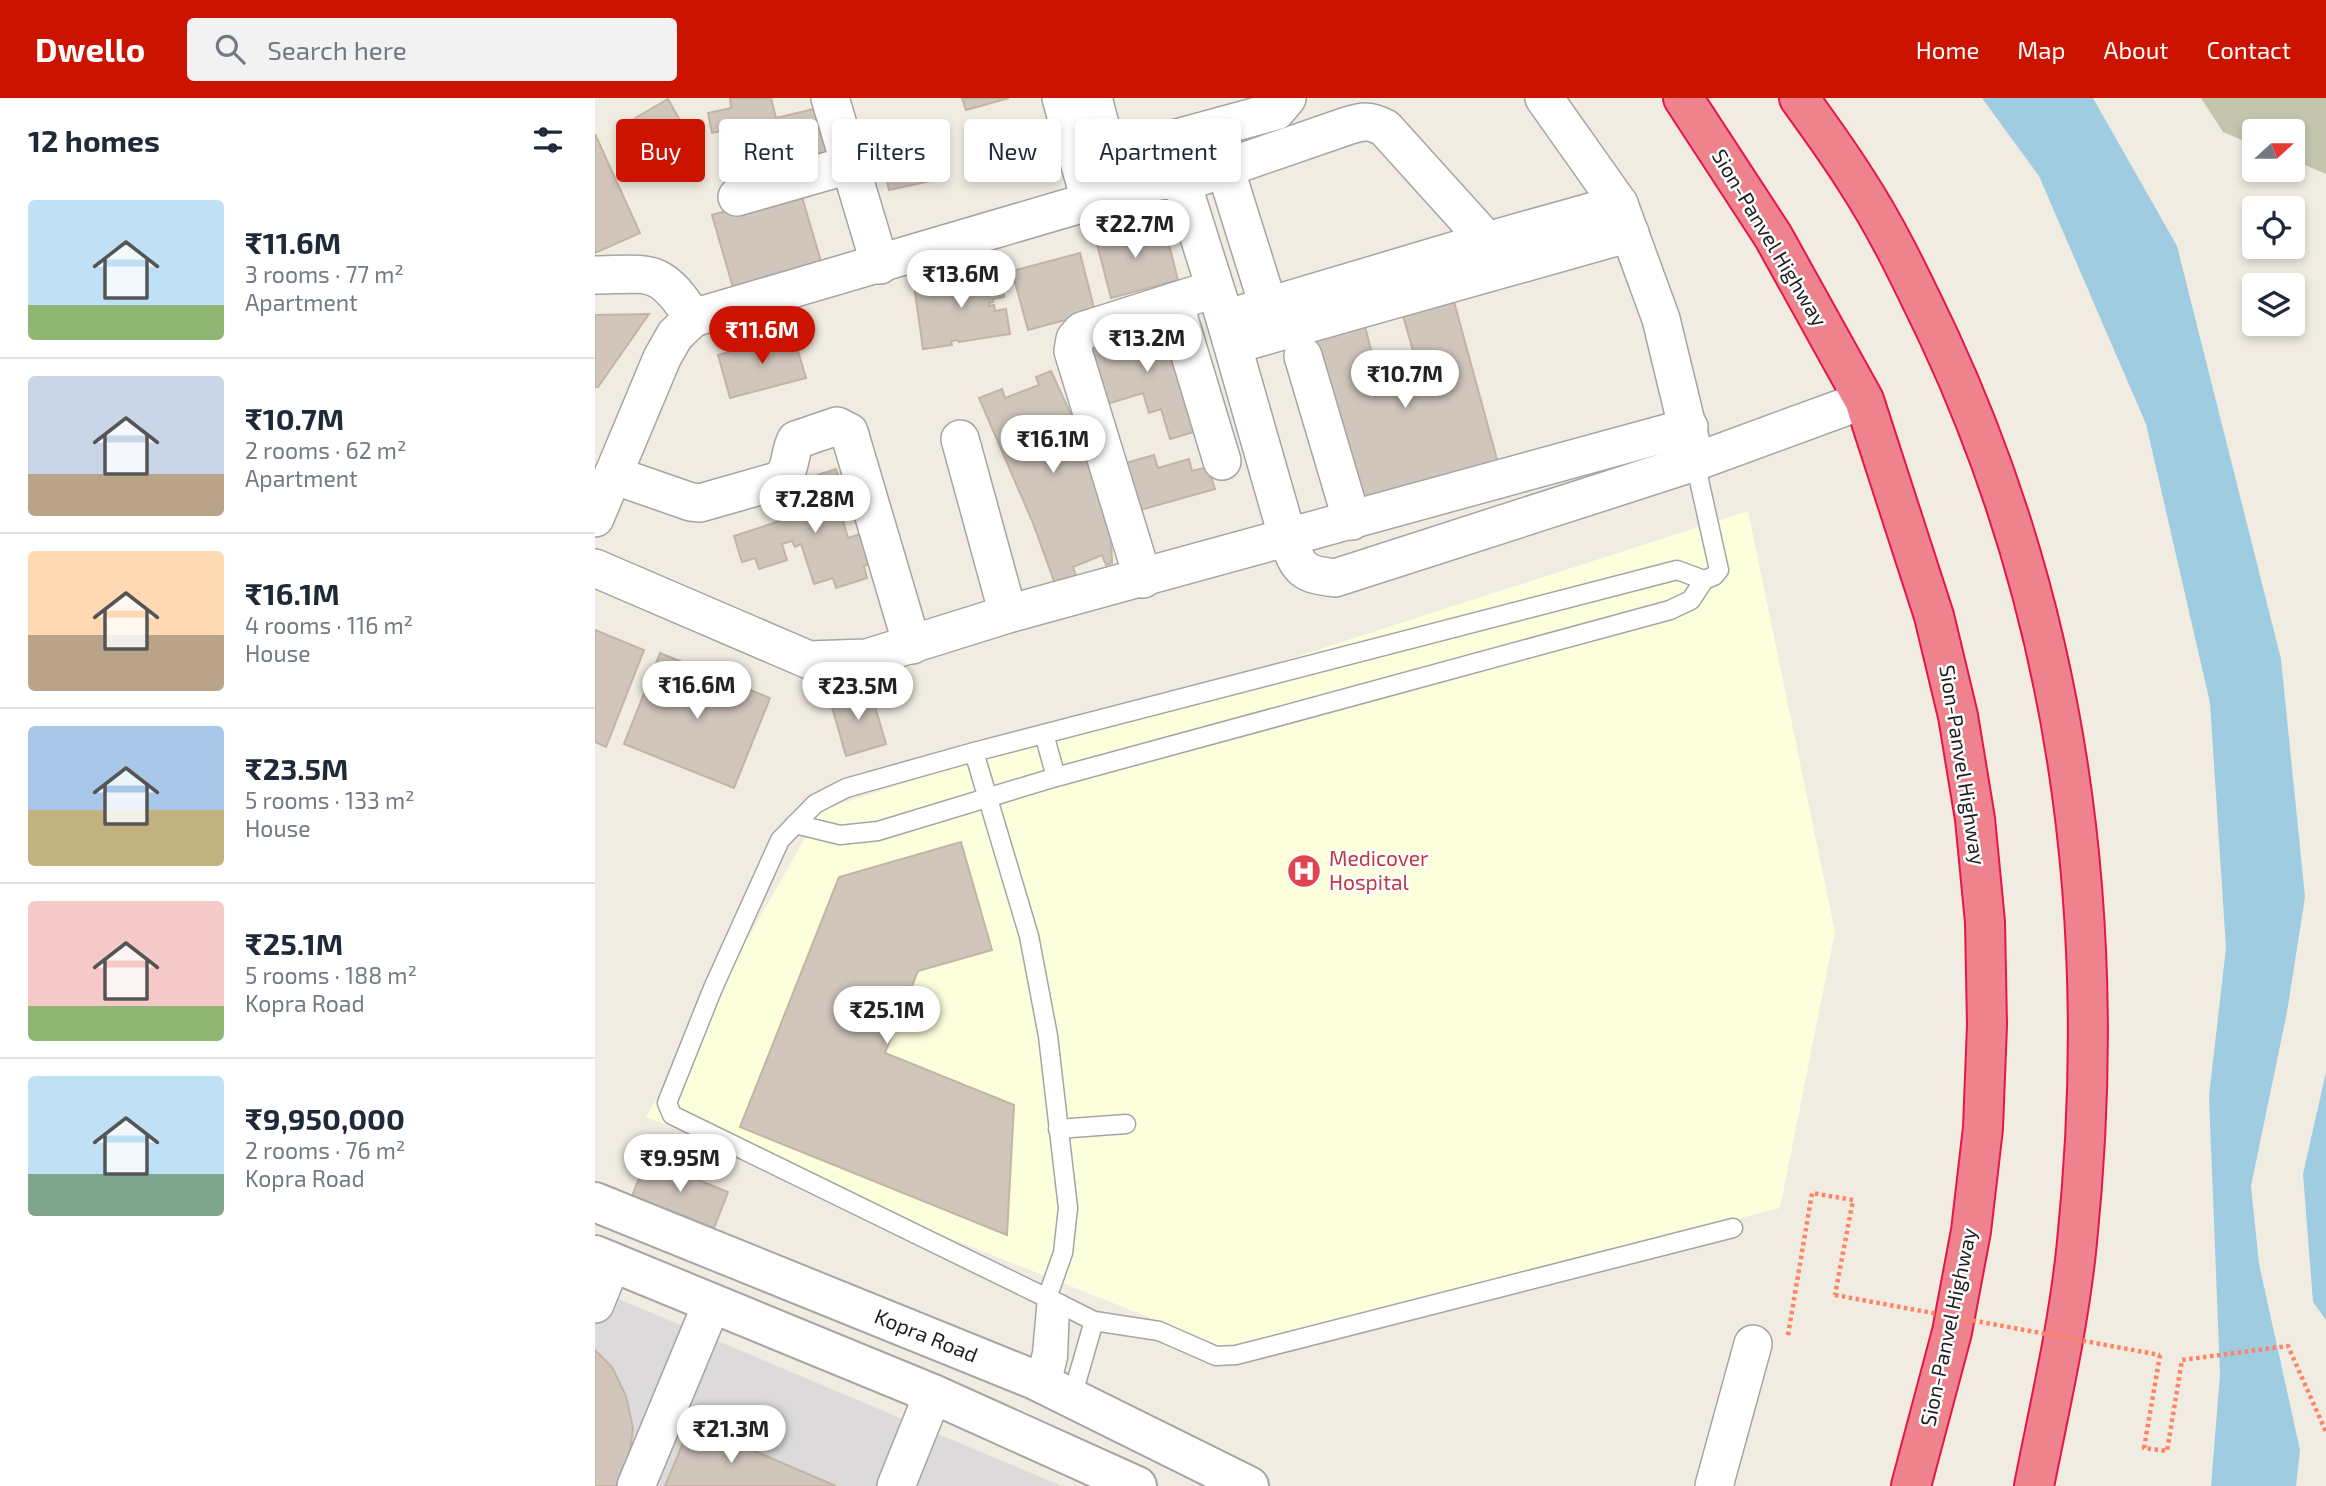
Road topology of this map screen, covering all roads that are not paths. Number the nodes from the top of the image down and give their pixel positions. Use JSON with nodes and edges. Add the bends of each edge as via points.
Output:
{"nodes":[{"id":1,"x":830,"y":98,"type":"edge"},
{"id":2,"x":1061,"y":98,"type":"edge"},
{"id":3,"x":1093,"y":98,"type":"edge"},
{"id":4,"x":1118,"y":98,"type":"edge"},
{"id":5,"x":1287,"y":98,"type":"edge"},
{"id":6,"x":1544,"y":98,"type":"edge"},
{"id":7,"x":1683,"y":98,"type":"edge"},
{"id":8,"x":1799,"y":98,"type":"edge"},
{"id":9,"x":836,"y":119,"type":"edge"},
{"id":10,"x":1099,"y":119,"type":"edge"},
{"id":11,"x":1125,"y":119,"type":"edge"},
{"id":12,"x":1235,"y":119,"type":"edge"},
{"id":13,"x":1241,"y":163,"type":"edge"},
{"id":14,"x":832,"y":170,"type":"edge"},
{"id":15,"x":854,"y":182,"type":"edge"},
{"id":16,"x":1170,"y":182,"type":"joint"},
{"id":17,"x":1230,"y":182,"type":"edge"},
{"id":18,"x":737,"y":197,"type":"dead end"},
{"id":19,"x":1090,"y":200,"type":"junction"},
{"id":20,"x":1625,"y":219,"type":"junction"},
{"id":21,"x":1487,"y":241,"type":"junction"},
{"id":22,"x":880,"y":265,"type":"junction"},
{"id":23,"x":595,"y":275,"type":"edge"},
{"id":24,"x":1174,"y":302,"type":"junction"},
{"id":25,"x":693,"y":318,"type":"junction"},
{"id":26,"x":1224,"y":318,"type":"junction"},
{"id":27,"x":1287,"y":341,"type":"junction"},
{"id":28,"x":1864,"y":400,"type":"junction"},
{"id":29,"x":1689,"y":427,"type":"junction"},
{"id":30,"x":960,"y":439,"type":"dead end"},
{"id":31,"x":1222,"y":461,"type":"dead end"},
{"id":32,"x":1695,"y":462,"type":"junction"},
{"id":33,"x":613,"y":475,"type":"junction"},
{"id":34,"x":595,"y":518,"type":"edge"},
{"id":35,"x":1352,"y":521,"type":"junction"},
{"id":36,"x":1288,"y":538,"type":"junction"},
{"id":37,"x":595,"y":568,"type":"edge"},
{"id":38,"x":1143,"y":579,"type":"junction"},
{"id":39,"x":1704,"y":580,"type":"junction"},
{"id":40,"x":1008,"y":614,"type":"junction"},
{"id":41,"x":912,"y":645,"type":"junction"},
{"id":42,"x":1044,"y":734,"type":"junction"},
{"id":43,"x":974,"y":752,"type":"junction"},
{"id":44,"x":1056,"y":777,"type":"junction"},
{"id":45,"x":989,"y":797,"type":"junction"},
{"id":46,"x":795,"y":824,"type":"junction"},
{"id":47,"x":1126,"y":1124,"type":"dead end"},
{"id":48,"x":1058,"y":1129,"type":"junction"},
{"id":49,"x":595,"y":1202,"type":"edge"},
{"id":50,"x":1733,"y":1228,"type":"dead end"},
{"id":51,"x":604,"y":1259,"type":"edge"},
{"id":52,"x":1053,"y":1301,"type":"junction"},
{"id":53,"x":712,"y":1303,"type":"junction"},
{"id":54,"x":595,"y":1304,"type":"edge"},
{"id":55,"x":1094,"y":1321,"type":"junction"},
{"id":56,"x":1753,"y":1344,"type":"road end"},
{"id":57,"x":1053,"y":1388,"type":"junction"},
{"id":58,"x":933,"y":1394,"type":"junction"},
{"id":59,"x":1240,"y":1484,"type":"edge"},
{"id":60,"x":636,"y":1486,"type":"edge"},
{"id":61,"x":896,"y":1486,"type":"edge"},
{"id":62,"x":1137,"y":1486,"type":"edge"},
{"id":63,"x":1714,"y":1486,"type":"edge"},
{"id":64,"x":1911,"y":1486,"type":"edge"},
{"id":65,"x":2034,"y":1486,"type":"edge"}],
"edges":[{"from":1,"to":9,"type":"street"},
{"from":2,"to":19,"type":"street"},
{"from":3,"to":10,"type":"street"},
{"from":4,"to":11,"type":"street"},
{"from":5,"to":12,"type":"street","via":[[1276,111]]},
{"from":6,"to":20,"type":"street"},
{"from":7,"to":28,"type":"highway","name":"Sion-Panvel Highway","via":[[1773,236]]},
{"from":8,"to":65,"type":"highway","via":[[1859,184],[1959,381],[2032,589],[2057,697],[2075,806],[2086,916],[2087,1136],[2075,1259]]},
{"from":13,"to":21,"type":"street","via":[[1364,121],[1373,122],[1385,128]]},
{"from":14,"to":18,"type":"street"},
{"from":15,"to":22,"type":"street"},
{"from":16,"to":19,"type":"street"},
{"from":16,"to":26,"type":"street"},
{"from":17,"to":27,"type":"street"},
{"from":19,"to":22,"type":"street"},
{"from":20,"to":21,"type":"street"},
{"from":20,"to":27,"type":"street"},
{"from":20,"to":29,"type":"street","via":[[1661,319]]},
{"from":21,"to":27,"type":"street"},
{"from":22,"to":25,"type":"street"},
{"from":23,"to":25,"type":"street","via":[[655,276],[675,291]]},
{"from":24,"to":26,"type":"street"},
{"from":24,"to":31,"type":"street"},
{"from":24,"to":38,"type":"street","via":[[1082,331],[1073,351]]},
{"from":25,"to":33,"type":"street","via":[[661,358]]},
{"from":26,"to":27,"type":"street"},
{"from":26,"to":36,"type":"street"},
{"from":27,"to":35,"type":"street"},
{"from":28,"to":32,"type":"street"},
{"from":28,"to":64,"type":"highway","name":"Sion-Panvel Highway","via":[[1934,616],[1958,716],[1985,922],[1983,1128],[1971,1231],[1952,1332]]},
{"from":29,"to":32,"type":"street"},
{"from":29,"to":35,"type":"street"},
{"from":30,"to":40,"type":"street"},
{"from":32,"to":36,"type":"street","via":[[1335,578],[1312,575],[1296,561]]},
{"from":32,"to":39,"type":"lane","via":[[1719,570]]},
{"from":33,"to":34,"type":"street"},
{"from":33,"to":41,"type":"street","via":[[701,503],[784,477],[796,440],[843,428],[849,432]]},
{"from":35,"to":36,"type":"street"},
{"from":36,"to":38,"type":"street"},
{"from":37,"to":41,"type":"street","via":[[809,660],[867,658]]},
{"from":38,"to":40,"type":"street"},
{"from":39,"to":42,"type":"lane","via":[[1677,570]]},
{"from":39,"to":44,"type":"lane","via":[[1691,600],[1670,610]]},
{"from":40,"to":41,"type":"street"},
{"from":42,"to":43,"type":"lane"},
{"from":42,"to":44,"type":"lane"},
{"from":43,"to":45,"type":"lane"},
{"from":43,"to":46,"type":"lane","via":[[846,788],[815,804]]},
{"from":44,"to":45,"type":"lane"},
{"from":45,"to":46,"type":"lane","via":[[878,831],[840,835]]},
{"from":45,"to":48,"type":"lane","via":[[1030,936]]},
{"from":46,"to":52,"type":"lane","via":[[780,840],[673,1082],[667,1103],[672,1115]]},
{"from":47,"to":48,"type":"lane"},
{"from":48,"to":52,"type":"lane","via":[[1068,1208]]},
{"from":49,"to":57,"type":"street","name":"Kopra Road"},
{"from":50,"to":55,"type":"lane","via":[[1236,1355],[1216,1356],[1159,1331]]},
{"from":51,"to":53,"type":"street"},
{"from":51,"to":54,"type":"street"},
{"from":52,"to":55,"type":"lane"},
{"from":52,"to":57,"type":"lane","via":[[1042,1353]]},
{"from":53,"to":58,"type":"street"},
{"from":53,"to":60,"type":"street"},
{"from":55,"to":57,"type":"lane"},
{"from":56,"to":63,"type":"street"},
{"from":57,"to":59,"type":"street","name":"Kopra Road"},
{"from":58,"to":61,"type":"street"},
{"from":58,"to":62,"type":"street"}]}
